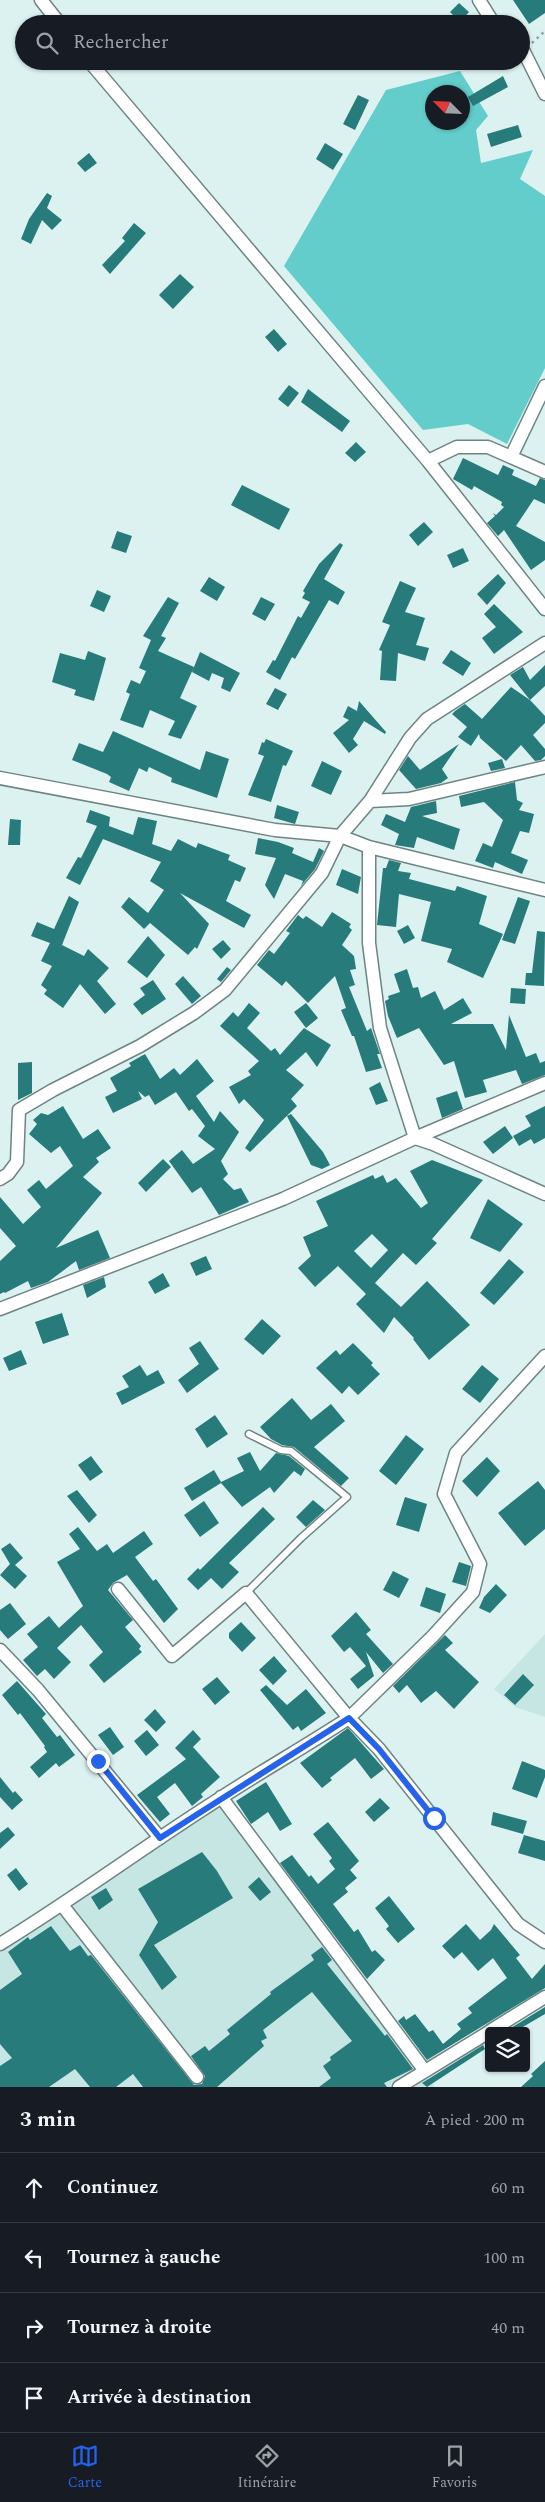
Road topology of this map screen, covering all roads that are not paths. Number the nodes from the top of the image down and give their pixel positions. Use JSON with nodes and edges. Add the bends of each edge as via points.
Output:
{"nodes":[{"id":1,"x":41,"y":0,"type":"edge"},
{"id":2,"x":479,"y":0,"type":"edge"},
{"id":3,"x":53,"y":15,"type":"edge"},
{"id":4,"x":488,"y":15,"type":"edge"},
{"id":5,"x":530,"y":65,"type":"edge"},
{"id":6,"x":97,"y":70,"type":"edge"},
{"id":7,"x":545,"y":94,"type":"edge"},
{"id":8,"x":545,"y":386,"type":"edge"},
{"id":9,"x":512,"y":457,"type":"junction"},
{"id":10,"x":428,"y":461,"type":"junction"},
{"id":11,"x":545,"y":472,"type":"edge"},
{"id":12,"x":545,"y":608,"type":"edge"},
{"id":13,"x":545,"y":643,"type":"edge"},
{"id":14,"x":545,"y":767,"type":"edge"},
{"id":15,"x":0,"y":778,"type":"edge"},
{"id":16,"x":370,"y":801,"type":"junction"},
{"id":17,"x":340,"y":836,"type":"junction"},
{"id":18,"x":369,"y":847,"type":"junction"},
{"id":19,"x":545,"y":890,"type":"edge"},
{"id":20,"x":545,"y":1083,"type":"edge"},
{"id":21,"x":415,"y":1138,"type":"junction"},
{"id":22,"x":0,"y":1179,"type":"edge"},
{"id":23,"x":545,"y":1194,"type":"edge"},
{"id":24,"x":0,"y":1309,"type":"edge"},
{"id":25,"x":545,"y":1356,"type":"edge"},
{"id":26,"x":249,"y":1434,"type":"dead end"},
{"id":27,"x":118,"y":1589,"type":"dead end"},
{"id":28,"x":246,"y":1593,"type":"junction"},
{"id":29,"x":0,"y":1650,"type":"edge"},
{"id":30,"x":349,"y":1718,"type":"junction"},
{"id":31,"x":221,"y":1798,"type":"junction"},
{"id":32,"x":160,"y":1838,"type":"junction"},
{"id":33,"x":62,"y":1905,"type":"junction"},
{"id":34,"x":545,"y":1942,"type":"edge"},
{"id":35,"x":0,"y":1944,"type":"edge"},
{"id":36,"x":545,"y":1996,"type":"edge"},
{"id":37,"x":495,"y":2027,"type":"edge"},
{"id":38,"x":485,"y":2034,"type":"edge"},
{"id":39,"x":425,"y":2071,"type":"junction"},
{"id":40,"x":197,"y":2077,"type":"dead end"},
{"id":41,"x":399,"y":2087,"type":"edge"}],
"edges":[{"from":1,"to":3,"type":"street"},
{"from":2,"to":4,"type":"street"},
{"from":5,"to":7,"type":"street"},
{"from":6,"to":10,"type":"street"},
{"from":8,"to":9,"type":"street"},
{"from":9,"to":10,"type":"street","via":[[488,447],[457,447]]},
{"from":9,"to":11,"type":"street"},
{"from":10,"to":12,"type":"street"},
{"from":13,"to":16,"type":"street","via":[[427,719],[410,738]]},
{"from":14,"to":16,"type":"street","via":[[409,799]]},
{"from":15,"to":17,"type":"street","via":[[275,830]]},
{"from":16,"to":17,"type":"street"},
{"from":17,"to":18,"type":"street"},
{"from":17,"to":22,"type":"street","via":[[322,872],[224,990],[140,1046],[20,1110],[17,1162]]},
{"from":18,"to":19,"type":"street"},
{"from":18,"to":21,"type":"street","via":[[369,943],[380,1028]]},
{"from":20,"to":21,"type":"street"},
{"from":21,"to":23,"type":"street"},
{"from":21,"to":24,"type":"street","via":[[283,1199]]},
{"from":25,"to":30,"type":"street","via":[[456,1453],[444,1494],[480,1564],[473,1592]]},
{"from":26,"to":28,"type":"lane","via":[[281,1450],[291,1451],[347,1498]]},
{"from":27,"to":28,"type":"street","via":[[172,1656]]},
{"from":28,"to":30,"type":"street"},
{"from":29,"to":32,"type":"street","via":[[44,1697]]},
{"from":30,"to":31,"type":"street"},
{"from":30,"to":34,"type":"street","via":[[379,1749],[518,1924]]},
{"from":31,"to":32,"type":"street"},
{"from":31,"to":39,"type":"street"},
{"from":32,"to":33,"type":"street"},
{"from":33,"to":35,"type":"street"},
{"from":33,"to":40,"type":"street"},
{"from":36,"to":37,"type":"street"},
{"from":38,"to":39,"type":"street"},
{"from":39,"to":41,"type":"street"}]}
